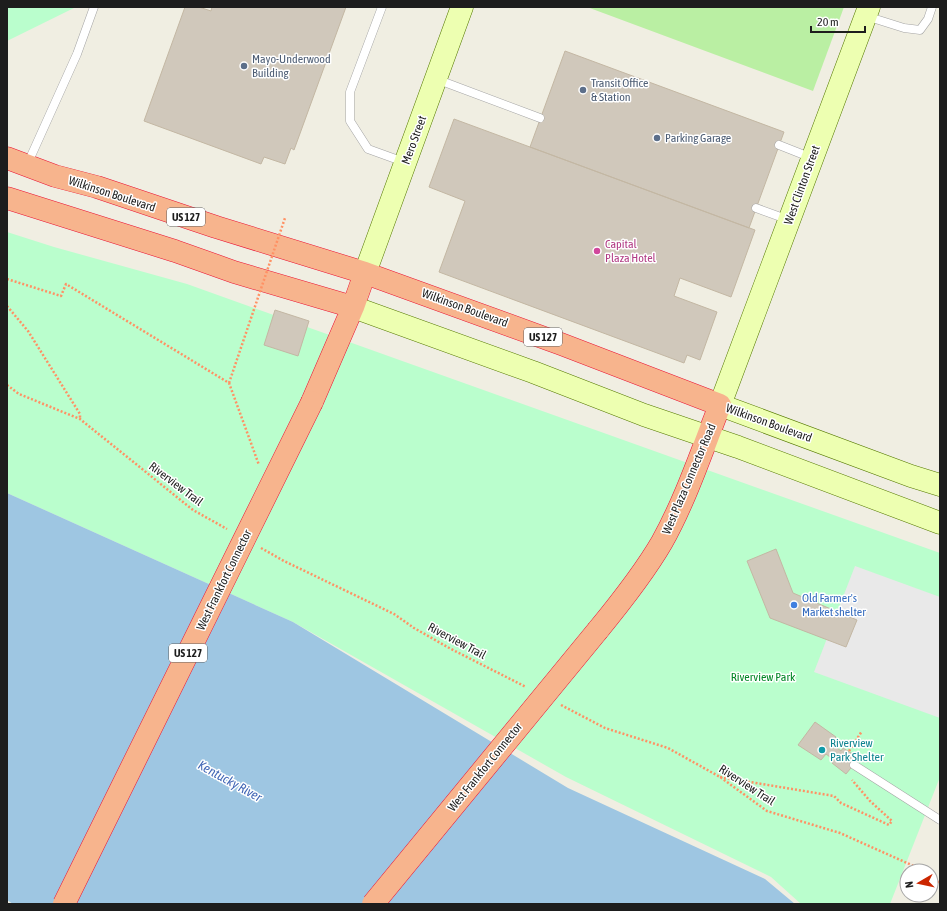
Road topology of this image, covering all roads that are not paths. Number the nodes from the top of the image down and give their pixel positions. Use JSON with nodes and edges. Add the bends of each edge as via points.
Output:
{"nodes":[{"id":1,"x":94,"y":7,"type":"edge"},
{"id":2,"x":382,"y":7,"type":"edge"},
{"id":3,"x":462,"y":7,"type":"edge"},
{"id":4,"x":932,"y":7,"type":"edge"},
{"id":5,"x":867,"y":11,"type":"edge"},
{"id":6,"x":436,"y":79,"type":"junction"},
{"id":7,"x":540,"y":118,"type":"dead end"},
{"id":8,"x":779,"y":145,"type":"dead end"},
{"id":9,"x":812,"y":158,"type":"junction"},
{"id":10,"x":17,"y":162,"type":"edge"},
{"id":11,"x":406,"y":162,"type":"junction"},
{"id":12,"x":7,"y":198,"type":"edge"},
{"id":13,"x":756,"y":208,"type":"dead end"},
{"id":14,"x":789,"y":220,"type":"junction"},
{"id":15,"x":365,"y":273,"type":"junction"},
{"id":16,"x":353,"y":307,"type":"junction"},
{"id":17,"x":720,"y":404,"type":"junction"},
{"id":18,"x":707,"y":437,"type":"junction"},
{"id":19,"x":940,"y":485,"type":"edge"},
{"id":20,"x":940,"y":523,"type":"edge"},
{"id":21,"x":598,"y":630,"type":"joint"},
{"id":22,"x":854,"y":765,"type":"dead end"},
{"id":23,"x":940,"y":820,"type":"edge"},
{"id":24,"x":64,"y":904,"type":"edge"},
{"id":25,"x":373,"y":904,"type":"edge"}],
"edges":[{"from":1,"to":10,"type":"lane","via":[[77,54]]},
{"from":2,"to":11,"type":"lane","via":[[350,92],[350,121],[368,149]]},
{"from":3,"to":6,"type":"main road","name":"Mero Street"},
{"from":4,"to":5,"type":"lane","via":[[928,19],[920,30],[904,28]]},
{"from":5,"to":9,"type":"main road","name":"West Clinton Street"},
{"from":6,"to":7,"type":"lane"},
{"from":6,"to":11,"type":"main road","name":"Mero Street"},
{"from":8,"to":9,"type":"lane"},
{"from":9,"to":14,"type":"main road","name":"West Clinton Street"},
{"from":10,"to":15,"type":"highway","name":"Wilkinson Boulevard","number":"US 127"},
{"from":11,"to":15,"type":"main road","name":"Mero Street"},
{"from":12,"to":16,"type":"highway","via":[[234,272]]},
{"from":13,"to":14,"type":"lane"},
{"from":14,"to":17,"type":"main road","name":"West Clinton Street"},
{"from":15,"to":16,"type":"highway","name":"West Frankfort Connector"},
{"from":15,"to":17,"type":"highway","name":"Wilkinson Boulevard","number":"US 127","via":[[496,319]]},
{"from":16,"to":18,"type":"main road"},
{"from":16,"to":24,"type":"highway","name":"West Frankfort Connector","number":"US 127","bridge":true,"via":[[312,402]]},
{"from":17,"to":18,"type":"highway","name":"West Plaza Connector Road"},
{"from":17,"to":19,"type":"main road","name":"Wilkinson Boulevard"},
{"from":18,"to":20,"type":"main road"},
{"from":18,"to":21,"type":"highway","name":"West Plaza Connector Road","via":[[662,542]]},
{"from":21,"to":25,"type":"highway","name":"West Frankfort Connector","bridge":true},
{"from":22,"to":23,"type":"lane"}]}
